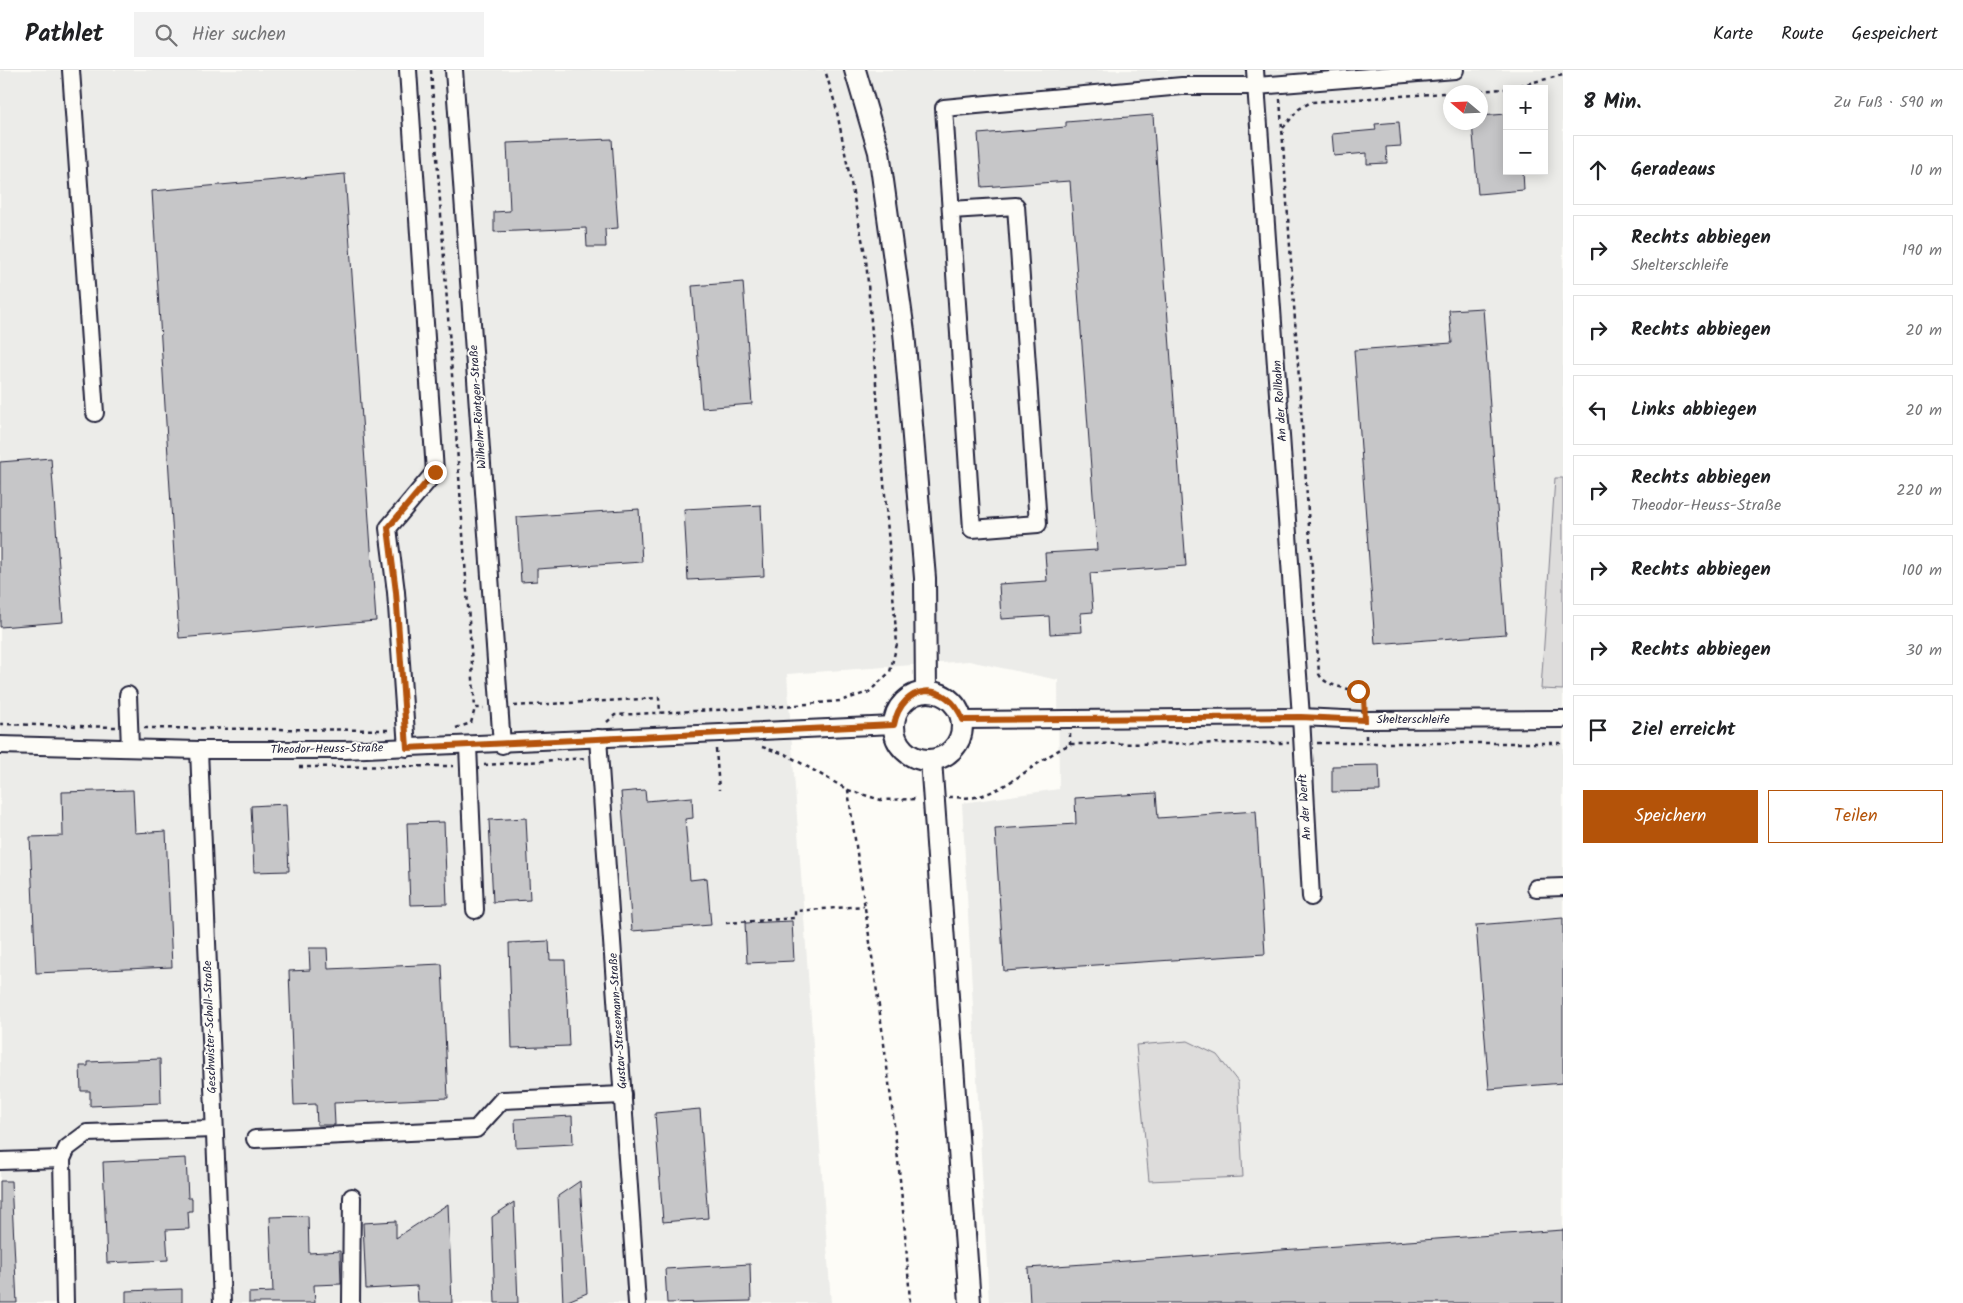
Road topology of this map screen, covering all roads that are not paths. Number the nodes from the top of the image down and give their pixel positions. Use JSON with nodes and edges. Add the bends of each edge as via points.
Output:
{"nodes":[{"id":1,"x":71,"y":70,"type":"edge"},
{"id":2,"x":408,"y":70,"type":"edge"},
{"id":3,"x":454,"y":70,"type":"edge"},
{"id":4,"x":855,"y":70,"type":"edge"},
{"id":5,"x":1454,"y":70,"type":"edge"},
{"id":6,"x":1256,"y":78,"type":"edge"},
{"id":7,"x":951,"y":210,"type":"junction"},
{"id":8,"x":95,"y":413,"type":"dead end"},
{"id":9,"x":926,"y":691,"type":"junction"},
{"id":10,"x":128,"y":695,"type":"dead end"},
{"id":11,"x":1301,"y":717,"type":"junction"},
{"id":12,"x":963,"y":720,"type":"junction"},
{"id":13,"x":1563,"y":720,"type":"edge"},
{"id":14,"x":894,"y":725,"type":"junction"},
{"id":15,"x":598,"y":738,"type":"junction"},
{"id":16,"x":502,"y":744,"type":"junction"},
{"id":17,"x":0,"y":745,"type":"edge"},
{"id":18,"x":468,"y":746,"type":"junction"},
{"id":19,"x":130,"y":748,"type":"junction"},
{"id":20,"x":407,"y":748,"type":"junction"},
{"id":21,"x":200,"y":750,"type":"junction"},
{"id":22,"x":931,"y":760,"type":"junction"},
{"id":23,"x":1563,"y":887,"type":"edge"},
{"id":24,"x":1536,"y":888,"type":"dead end"},
{"id":25,"x":1311,"y":897,"type":"dead end"},
{"id":26,"x":475,"y":910,"type":"dead end"},
{"id":27,"x":623,"y":1095,"type":"junction"},
{"id":28,"x":214,"y":1129,"type":"junction"},
{"id":29,"x":255,"y":1139,"type":"dead end"},
{"id":30,"x":62,"y":1158,"type":"junction"},
{"id":31,"x":0,"y":1161,"type":"edge"},
{"id":32,"x":352,"y":1197,"type":"dead end"},
{"id":33,"x":65,"y":1303,"type":"edge"},
{"id":34,"x":222,"y":1303,"type":"edge"},
{"id":35,"x":350,"y":1303,"type":"edge"},
{"id":36,"x":637,"y":1303,"type":"edge"},
{"id":37,"x":970,"y":1303,"type":"edge"}],
"edges":[{"from":1,"to":8,"type":"street"},
{"from":2,"to":20,"type":"street","via":[[435,472],[388,528]]},
{"from":3,"to":16,"type":"street","name":"Wilhelm-Röntgen-Straße"},
{"from":4,"to":9,"type":"main road","via":[[879,152],[904,332],[925,578]]},
{"from":5,"to":6,"type":"street","via":[[1279,84]]},
{"from":6,"to":7,"type":"street","via":[[944,108]]},
{"from":6,"to":11,"type":"street","name":"An der Rollbahn"},
{"from":7,"to":7,"type":"street","via":[[972,529],[1038,524],[1016,206]]},
{"from":9,"to":12,"type":"main road","via":[[950,698]]},
{"from":9,"to":14,"type":"main road","via":[[913,694],[903,702],[896,713]]},
{"from":10,"to":19,"type":"street"},
{"from":11,"to":12,"type":"street","name":"Shelterschleife"},
{"from":11,"to":13,"type":"street","name":"Shelterschleife"},
{"from":11,"to":25,"type":"street","name":"An der Werft"},
{"from":12,"to":22,"type":"main road","via":[[962,734],[956,747],[945,756]]},
{"from":14,"to":15,"type":"street","name":"Theodor-Heuss-Straße"},
{"from":14,"to":22,"type":"main road","via":[[895,737],[909,755]]},
{"from":15,"to":16,"type":"street","name":"Theodor-Heuss-Straße"},
{"from":15,"to":27,"type":"street","name":"Gustav-Stresemann-Straße"},
{"from":16,"to":18,"type":"street","name":"Theodor-Heuss-Straße"},
{"from":17,"to":19,"type":"street","name":"Theodor-Heuss-Straße"},
{"from":18,"to":20,"type":"street","name":"Theodor-Heuss-Straße"},
{"from":18,"to":26,"type":"street"},
{"from":19,"to":21,"type":"street","name":"Theodor-Heuss-Straße"},
{"from":20,"to":21,"type":"street","name":"Theodor-Heuss-Straße"},
{"from":21,"to":28,"type":"street","name":"Geschwister-Scholl-Straße"},
{"from":22,"to":37,"type":"main road"},
{"from":23,"to":24,"type":"street"},
{"from":27,"to":29,"type":"street","via":[[502,1100],[476,1129]]},
{"from":27,"to":36,"type":"street","name":"Gustav-Stresemann-Straße"},
{"from":28,"to":30,"type":"street","via":[[87,1133],[67,1148]]},
{"from":28,"to":34,"type":"street","name":"Geschwister-Scholl-Straße"},
{"from":30,"to":31,"type":"street"},
{"from":30,"to":33,"type":"street"},
{"from":32,"to":35,"type":"street"}]}
